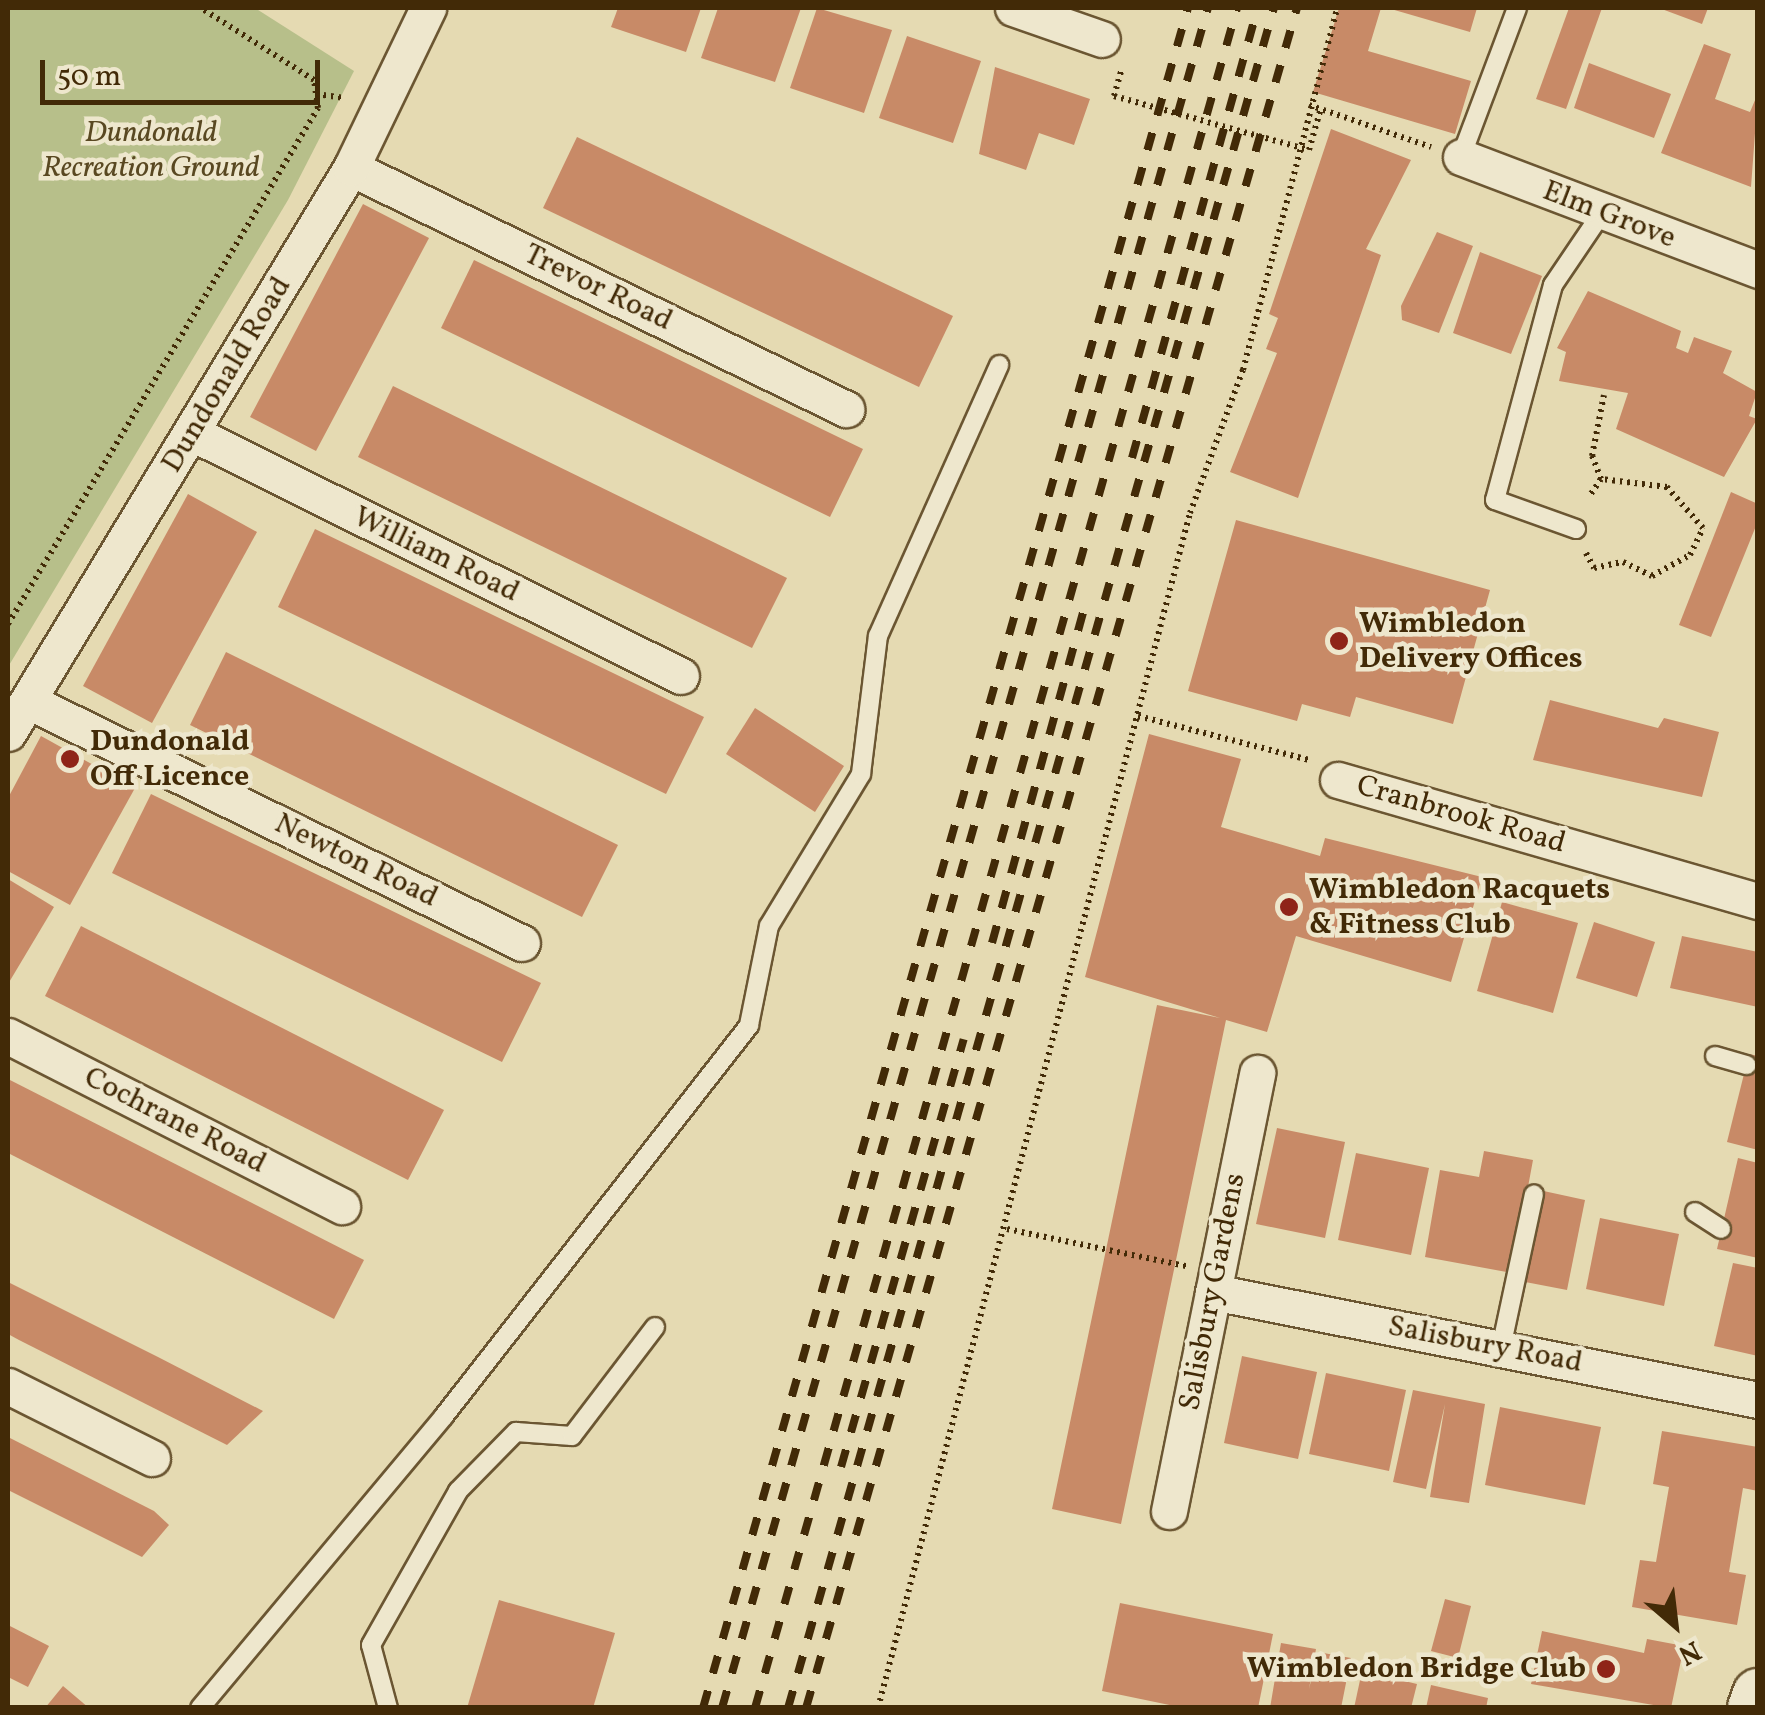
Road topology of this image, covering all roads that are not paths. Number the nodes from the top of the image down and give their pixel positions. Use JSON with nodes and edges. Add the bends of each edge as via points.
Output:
{"nodes":[{"id":1,"x":428,"y":8,"type":"edge"},
{"id":2,"x":1013,"y":8,"type":"edge"},
{"id":3,"x":1516,"y":8,"type":"edge"},
{"id":4,"x":1102,"y":39,"type":"dead end"},
{"id":5,"x":1461,"y":157,"type":"joint"},
{"id":6,"x":351,"y":168,"type":"junction"},
{"id":7,"x":1601,"y":214,"type":"junction"},
{"id":8,"x":1758,"y":270,"type":"edge"},
{"id":9,"x":999,"y":365,"type":"dead end"},
{"id":10,"x":846,"y":408,"type":"dead end"},
{"id":11,"x":192,"y":433,"type":"junction"},
{"id":12,"x":1576,"y":529,"type":"road end"},
{"id":13,"x":680,"y":676,"type":"dead end"},
{"id":14,"x":28,"y":700,"type":"junction"},
{"id":15,"x":8,"y":733,"type":"edge"},
{"id":16,"x":1338,"y":780,"type":"road end"},
{"id":17,"x":1758,"y":902,"type":"edge"},
{"id":18,"x":522,"y":943,"type":"dead end"},
{"id":19,"x":8,"y":1036,"type":"edge"},
{"id":20,"x":1715,"y":1056,"type":"dead end"},
{"id":21,"x":1747,"y":1065,"type":"dead end"},
{"id":22,"x":1257,"y":1072,"type":"dead end"},
{"id":23,"x":1534,"y":1194,"type":"dead end"},
{"id":24,"x":342,"y":1206,"type":"dead end"},
{"id":25,"x":1695,"y":1212,"type":"dead end"},
{"id":26,"x":1721,"y":1229,"type":"dead end"},
{"id":27,"x":1215,"y":1282,"type":"junction"},
{"id":28,"x":656,"y":1327,"type":"dead end"},
{"id":29,"x":1501,"y":1348,"type":"junction"},
{"id":30,"x":8,"y":1386,"type":"edge"},
{"id":31,"x":1758,"y":1400,"type":"edge"},
{"id":32,"x":152,"y":1458,"type":"dead end"},
{"id":33,"x":1169,"y":1511,"type":"dead end"},
{"id":34,"x":1758,"y":1694,"type":"edge"},
{"id":35,"x":200,"y":1708,"type":"edge"},
{"id":36,"x":388,"y":1708,"type":"edge"},
{"id":37,"x":1753,"y":1708,"type":"edge"}],
"edges":[{"from":1,"to":6,"type":"street","name":"Dundonald Road"},
{"from":2,"to":4,"type":"street"},
{"from":3,"to":5,"type":"lane"},
{"from":5,"to":7,"type":"street","name":"Elm Grove"},
{"from":6,"to":10,"type":"street","name":"Trevor Road"},
{"from":6,"to":11,"type":"street","name":"Dundonald Road"},
{"from":7,"to":8,"type":"street","name":"Elm Grove"},
{"from":7,"to":12,"type":"lane","via":[[1553,285],[1495,500]]},
{"from":9,"to":35,"type":"lane","via":[[878,636],[860,774],[769,926],[749,1025],[444,1416]]},
{"from":11,"to":13,"type":"street","name":"William Road"},
{"from":11,"to":14,"type":"street","name":"Dundonald Road"},
{"from":14,"to":15,"type":"street","name":"Dundonald Road"},
{"from":14,"to":18,"type":"street","name":"Newton Road"},
{"from":16,"to":17,"type":"street","name":"Cranbrook Road"},
{"from":19,"to":24,"type":"street","name":"Cochrane Road"},
{"from":20,"to":21,"type":"lane"},
{"from":22,"to":27,"type":"street","name":"Salisbury Gardens"},
{"from":23,"to":29,"type":"lane"},
{"from":25,"to":26,"type":"lane"},
{"from":27,"to":29,"type":"street","name":"Salisbury Road"},
{"from":27,"to":33,"type":"street","name":"Salisbury Gardens"},
{"from":28,"to":36,"type":"lane","via":[[572,1436],[516,1432],[458,1491],[371,1645]]},
{"from":29,"to":31,"type":"street","name":"Salisbury Road"},
{"from":30,"to":32,"type":"street"},
{"from":34,"to":37,"type":"main road"}]}
